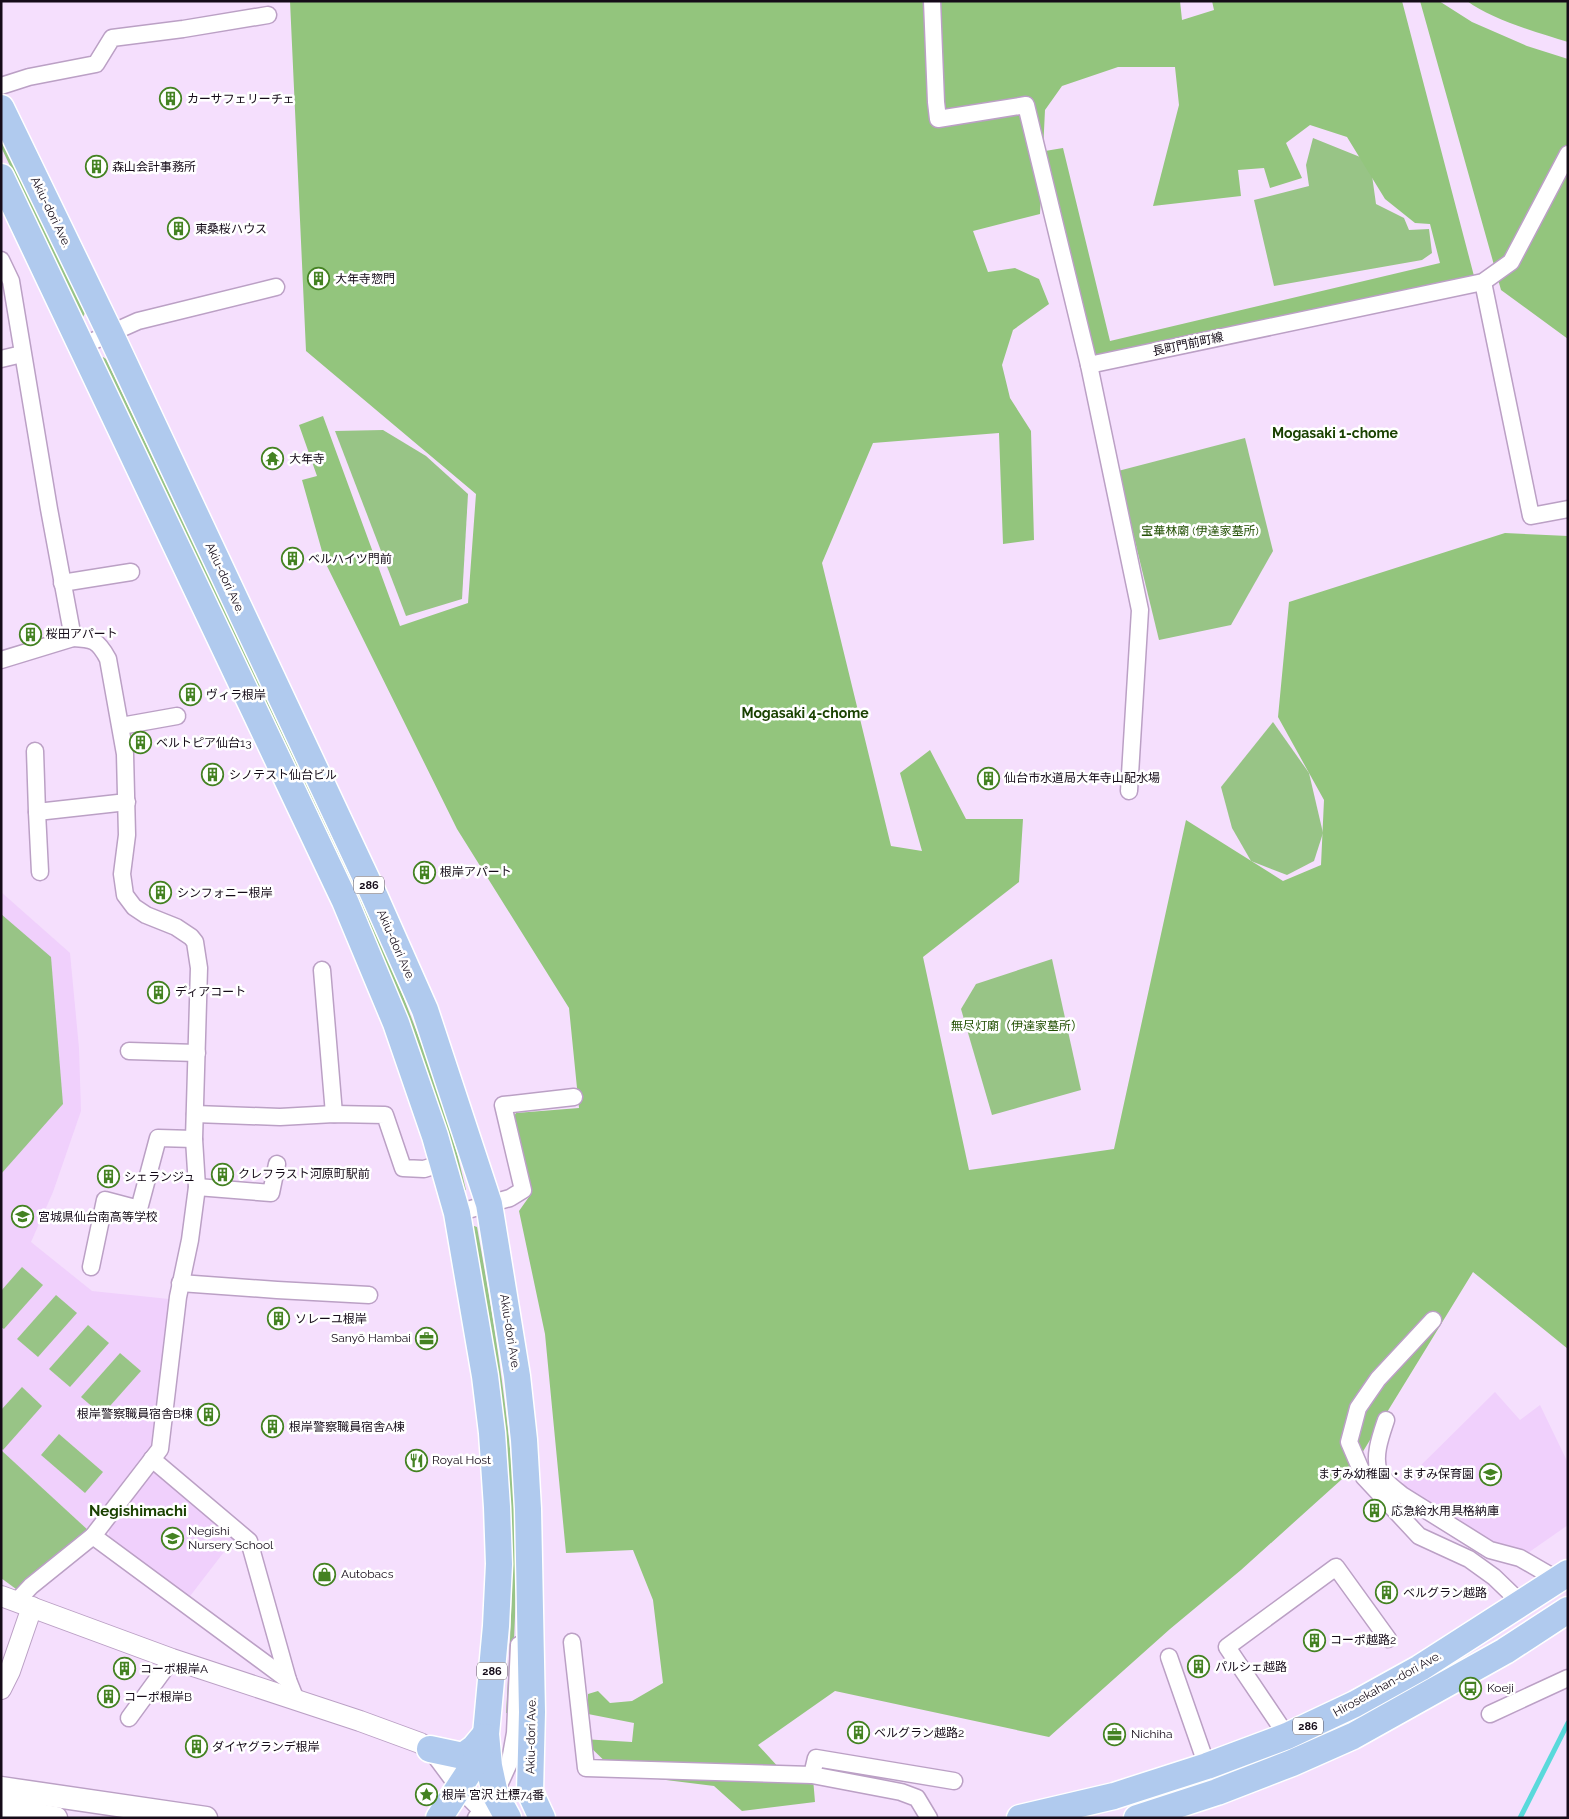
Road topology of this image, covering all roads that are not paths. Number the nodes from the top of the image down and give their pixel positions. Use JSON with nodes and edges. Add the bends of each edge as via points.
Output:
{"nodes":[{"id":1,"x":932,"y":1,"type":"edge"},
{"id":2,"x":268,"y":15,"type":"dead end"},
{"id":3,"x":1,"y":86,"type":"edge"},
{"id":4,"x":1,"y":108,"type":"edge"},
{"id":5,"x":1568,"y":154,"type":"edge"},
{"id":6,"x":1,"y":177,"type":"edge"},
{"id":7,"x":1,"y":260,"type":"edge"},
{"id":8,"x":1483,"y":282,"type":"junction"},
{"id":9,"x":276,"y":287,"type":"dead end"},
{"id":10,"x":110,"y":333,"type":"junction"},
{"id":11,"x":82,"y":346,"type":"junction"},
{"id":12,"x":22,"y":354,"type":"junction"},
{"id":13,"x":1,"y":359,"type":"edge"},
{"id":14,"x":1089,"y":365,"type":"junction"},
{"id":15,"x":1568,"y":509,"type":"edge"},
{"id":16,"x":131,"y":572,"type":"dead end"},
{"id":17,"x":62,"y":584,"type":"junction"},
{"id":18,"x":73,"y":638,"type":"junction"},
{"id":19,"x":1,"y":660,"type":"edge"},
{"id":20,"x":177,"y":716,"type":"dead end"},
{"id":21,"x":121,"y":726,"type":"junction"},
{"id":22,"x":35,"y":751,"type":"dead end"},
{"id":23,"x":1129,"y":790,"type":"dead end"},
{"id":24,"x":127,"y":802,"type":"junction"},
{"id":25,"x":37,"y":812,"type":"junction"},
{"id":26,"x":40,"y":872,"type":"dead end"},
{"id":27,"x":322,"y":970,"type":"dead end"},
{"id":28,"x":129,"y":1051,"type":"dead end"},
{"id":29,"x":197,"y":1053,"type":"junction"},
{"id":30,"x":574,"y":1097,"type":"dead end"},
{"id":31,"x":195,"y":1114,"type":"junction"},
{"id":32,"x":334,"y":1114,"type":"junction"},
{"id":33,"x":194,"y":1139,"type":"junction"},
{"id":34,"x":443,"y":1163,"type":"junction"},
{"id":35,"x":277,"y":1164,"type":"dead end"},
{"id":36,"x":196,"y":1188,"type":"junction"},
{"id":37,"x":489,"y":1204,"type":"junction"},
{"id":38,"x":457,"y":1213,"type":"junction"},
{"id":39,"x":91,"y":1267,"type":"dead end"},
{"id":40,"x":180,"y":1282,"type":"junction"},
{"id":41,"x":369,"y":1295,"type":"dead end"},
{"id":42,"x":1432,"y":1320,"type":"dead end"},
{"id":43,"x":1386,"y":1420,"type":"dead end"},
{"id":44,"x":152,"y":1459,"type":"junction"},
{"id":45,"x":93,"y":1536,"type":"junction"},
{"id":46,"x":1563,"y":1577,"type":"edge"},
{"id":47,"x":16,"y":1602,"type":"edge"},
{"id":48,"x":1522,"y":1604,"type":"junction"},
{"id":49,"x":1568,"y":1610,"type":"edge"},
{"id":50,"x":529,"y":1623,"type":"junction"},
{"id":51,"x":1388,"y":1639,"type":"dead end"},
{"id":52,"x":572,"y":1642,"type":"dead end"},
{"id":53,"x":1169,"y":1657,"type":"dead end"},
{"id":54,"x":172,"y":1659,"type":"junction"},
{"id":55,"x":1568,"y":1678,"type":"edge"},
{"id":56,"x":288,"y":1680,"type":"junction"},
{"id":57,"x":1,"y":1689,"type":"edge"},
{"id":58,"x":296,"y":1700,"type":"junction"},
{"id":59,"x":1490,"y":1714,"type":"dead end"},
{"id":60,"x":129,"y":1718,"type":"dead end"},
{"id":61,"x":486,"y":1734,"type":"junction"},
{"id":62,"x":1287,"y":1736,"type":"junction"},
{"id":63,"x":430,"y":1749,"type":"junction"},
{"id":64,"x":1207,"y":1766,"type":"junction"},
{"id":65,"x":812,"y":1775,"type":"junction"},
{"id":66,"x":954,"y":1781,"type":"dead end"},
{"id":67,"x":1,"y":1788,"type":"edge"},
{"id":68,"x":459,"y":1788,"type":"junction"},
{"id":69,"x":1,"y":1808,"type":"edge"},
{"id":70,"x":486,"y":1810,"type":"edge"},
{"id":71,"x":56,"y":1818,"type":"edge"},
{"id":72,"x":206,"y":1818,"type":"edge"},
{"id":73,"x":439,"y":1818,"type":"edge"},
{"id":74,"x":508,"y":1818,"type":"edge"},
{"id":75,"x":542,"y":1818,"type":"edge"},
{"id":76,"x":930,"y":1818,"type":"edge"},
{"id":77,"x":1020,"y":1818,"type":"edge"},
{"id":78,"x":1137,"y":1818,"type":"edge"}],
"edges":[{"from":1,"to":14,"type":"street","via":[[938,119],[1026,106]]},
{"from":2,"to":3,"type":"street","via":[[112,38],[96,64],[28,77]]},
{"from":4,"to":10,"type":"highway","name":"Akiu-dori Ave.","number":"286"},
{"from":5,"to":8,"type":"street","name":"長町門前町線","via":[[1511,262]]},
{"from":6,"to":11,"type":"highway","number":"286"},
{"from":7,"to":12,"type":"street","via":[[11,281]]},
{"from":8,"to":14,"type":"street","name":"長町門前町線"},
{"from":8,"to":15,"type":"street","via":[[1531,516]]},
{"from":9,"to":10,"type":"street","via":[[138,321]]},
{"from":10,"to":11,"type":"street"},
{"from":10,"to":37,"type":"highway","name":"Akiu-dori Ave.","number":"286","via":[[425,1010]]},
{"from":11,"to":34,"type":"highway","number":"286","via":[[345,901],[396,1023]]},
{"from":12,"to":13,"type":"street"},
{"from":12,"to":17,"type":"street"},
{"from":14,"to":23,"type":"street","via":[[1140,610]]},
{"from":16,"to":17,"type":"street"},
{"from":17,"to":18,"type":"street"},
{"from":18,"to":19,"type":"street"},
{"from":18,"to":21,"type":"street","via":[[90,638],[108,658]]},
{"from":20,"to":21,"type":"street"},
{"from":21,"to":24,"type":"street","via":[[126,754]]},
{"from":22,"to":25,"type":"street"},
{"from":24,"to":25,"type":"street"},
{"from":24,"to":29,"type":"street","via":[[122,874],[125,895],[134,907],[176,927],[195,942],[199,968]]},
{"from":25,"to":26,"type":"street"},
{"from":27,"to":32,"type":"street"},
{"from":28,"to":29,"type":"street"},
{"from":29,"to":31,"type":"street"},
{"from":30,"to":37,"type":"street","via":[[503,1105],[522,1190],[510,1198]]},
{"from":31,"to":32,"type":"street","via":[[280,1117]]},
{"from":31,"to":33,"type":"street"},
{"from":32,"to":34,"type":"street","via":[[384,1115],[403,1168],[424,1169]]},
{"from":33,"to":36,"type":"street"},
{"from":33,"to":39,"type":"street","via":[[158,1138],[139,1209],[105,1200]]},
{"from":34,"to":38,"type":"highway","number":"286"},
{"from":35,"to":36,"type":"street","via":[[271,1193]]},
{"from":36,"to":40,"type":"street","via":[[190,1240]]},
{"from":37,"to":38,"type":"street"},
{"from":37,"to":50,"type":"highway","name":"Akiu-dori Ave.","number":"286","via":[[523,1431],[528,1509]]},
{"from":38,"to":61,"type":"highway","number":"286","via":[[485,1376],[497,1507],[496,1626]]},
{"from":40,"to":41,"type":"street"},
{"from":40,"to":44,"type":"street","via":[[160,1449]]},
{"from":42,"to":48,"type":"street","via":[[1378,1378],[1358,1408],[1349,1442],[1364,1477],[1419,1536],[1469,1559]]},
{"from":43,"to":46,"type":"street","via":[[1377,1452],[1379,1472],[1389,1484],[1490,1550],[1520,1558]]},
{"from":44,"to":45,"type":"street"},
{"from":44,"to":56,"type":"street","via":[[249,1540]]},
{"from":45,"to":47,"type":"street"},
{"from":45,"to":56,"type":"street"},
{"from":46,"to":48,"type":"highway","name":"Hirosekahan-dori Ave.","number":"286"},
{"from":47,"to":54,"type":"street"},
{"from":47,"to":57,"type":"street","via":[[10,1670]]},
{"from":48,"to":62,"type":"highway","name":"Hirosekahan-dori Ave.","number":"286","via":[[1420,1668]]},
{"from":49,"to":78,"type":"highway","number":"286","via":[[1505,1651],[1353,1736],[1217,1792]]},
{"from":50,"to":70,"type":"street","via":[[519,1644],[510,1761]]},
{"from":50,"to":75,"type":"highway","name":"Akiu-dori Ave.","number":"286","via":[[530,1792]]},
{"from":51,"to":62,"type":"street","via":[[1336,1568],[1227,1647]]},
{"from":52,"to":65,"type":"street","via":[[586,1768]]},
{"from":53,"to":64,"type":"street"},
{"from":54,"to":58,"type":"street"},
{"from":54,"to":60,"type":"street"},
{"from":55,"to":59,"type":"street"},
{"from":56,"to":58,"type":"street"},
{"from":58,"to":63,"type":"street"},
{"from":61,"to":63,"type":"highway","via":[[462,1756]]},
{"from":61,"to":68,"type":"highway","via":[[473,1766]]},
{"from":61,"to":70,"type":"highway","number":"286","via":[[489,1766]]},
{"from":62,"to":64,"type":"highway","name":"Hirosekahan-dori Ave.","number":"286"},
{"from":63,"to":68,"type":"street"},
{"from":64,"to":77,"type":"highway","name":"Hirosekahan-dori Ave.","number":"286","via":[[1114,1796]]},
{"from":65,"to":66,"type":"street","via":[[816,1758]]},
{"from":65,"to":76,"type":"street","via":[[917,1798]]},
{"from":67,"to":72,"type":"main road"},
{"from":68,"to":70,"type":"street"},
{"from":68,"to":73,"type":"highway"},
{"from":69,"to":71,"type":"main road"},
{"from":70,"to":74,"type":"highway","number":"286"}]}
